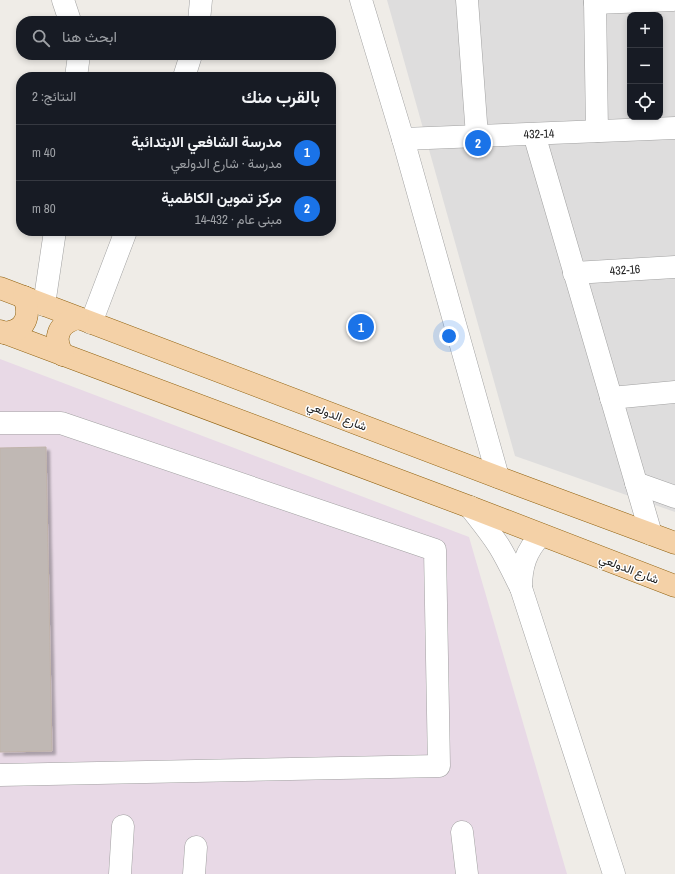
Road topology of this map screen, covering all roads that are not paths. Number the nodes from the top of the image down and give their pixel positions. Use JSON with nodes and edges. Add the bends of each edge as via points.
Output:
{"nodes":[{"id":1,"x":63,"y":0,"type":"edge"},
{"id":2,"x":201,"y":0,"type":"edge"},
{"id":3,"x":361,"y":0,"type":"edge"},
{"id":4,"x":467,"y":0,"type":"edge"},
{"id":5,"x":673,"y":0,"type":"edge"},
{"id":6,"x":595,"y":1,"type":"edge"},
{"id":7,"x":68,"y":16,"type":"edge"},
{"id":8,"x":199,"y":16,"type":"edge"},
{"id":9,"x":78,"y":60,"type":"edge"},
{"id":10,"x":189,"y":60,"type":"edge"},
{"id":11,"x":77,"y":72,"type":"edge"},
{"id":12,"x":186,"y":72,"type":"edge"},
{"id":13,"x":675,"y":128,"type":"edge"},
{"id":14,"x":598,"y":131,"type":"junction"},
{"id":15,"x":534,"y":134,"type":"junction"},
{"id":16,"x":477,"y":136,"type":"junction"},
{"id":17,"x":403,"y":139,"type":"junction"},
{"id":18,"x":54,"y":236,"type":"edge"},
{"id":19,"x":124,"y":236,"type":"edge"},
{"id":20,"x":675,"y":266,"type":"edge"},
{"id":21,"x":574,"y":273,"type":"junction"},
{"id":22,"x":0,"y":288,"type":"edge"},
{"id":23,"x":24,"y":297,"type":"junction"},
{"id":24,"x":44,"y":305,"type":"junction"},
{"id":25,"x":85,"y":320,"type":"junction"},
{"id":26,"x":2,"y":332,"type":"edge"},
{"id":27,"x":63,"y":355,"type":"junction"},
{"id":28,"x":675,"y":392,"type":"edge"},
{"id":29,"x":611,"y":398,"type":"junction"},
{"id":30,"x":0,"y":423,"type":"edge"},
{"id":31,"x":498,"y":477,"type":"junction"},
{"id":32,"x":636,"y":483,"type":"junction"},
{"id":33,"x":675,"y":497,"type":"edge"},
{"id":34,"x":470,"y":508,"type":"junction"},
{"id":35,"x":541,"y":534,"type":"junction"},
{"id":36,"x":651,"y":534,"type":"junction"},
{"id":37,"x":675,"y":543,"type":"edge"},
{"id":38,"x":675,"y":586,"type":"edge"},
{"id":39,"x":520,"y":588,"type":"junction"},
{"id":40,"x":0,"y":775,"type":"edge"},
{"id":41,"x":123,"y":826,"type":"dead end"},
{"id":42,"x":462,"y":832,"type":"dead end"},
{"id":43,"x":196,"y":847,"type":"dead end"},
{"id":44,"x":120,"y":874,"type":"edge"},
{"id":45,"x":194,"y":874,"type":"edge"},
{"id":46,"x":467,"y":874,"type":"edge"},
{"id":47,"x":614,"y":874,"type":"edge"}],
"edges":[{"from":1,"to":7,"type":"street"},
{"from":2,"to":8,"type":"street"},
{"from":3,"to":17,"type":"street"},
{"from":4,"to":16,"type":"street"},
{"from":5,"to":6,"type":"street"},
{"from":6,"to":14,"type":"street"},
{"from":9,"to":11,"type":"street"},
{"from":10,"to":12,"type":"street"},
{"from":13,"to":14,"type":"street","name":"432-14"},
{"from":14,"to":15,"type":"street","name":"432-14"},
{"from":15,"to":16,"type":"street","name":"432-14"},
{"from":15,"to":21,"type":"street"},
{"from":16,"to":17,"type":"street","name":"432-14"},
{"from":17,"to":31,"type":"street"},
{"from":18,"to":24,"type":"street"},
{"from":19,"to":25,"type":"street"},
{"from":20,"to":21,"type":"street","name":"432-16"},
{"from":21,"to":29,"type":"street"},
{"from":22,"to":23,"type":"main road","name":"شارع الدولعي"},
{"from":23,"to":24,"type":"main road","name":"شارع الدولعي"},
{"from":23,"to":26,"type":"main road","via":[[28,315],[24,323],[12,332]]},
{"from":24,"to":25,"type":"main road","name":"شارع الدولعي"},
{"from":25,"to":27,"type":"main road","via":[[72,319],[60,329],[59,349]]},
{"from":25,"to":31,"type":"main road","name":"شارع الدولعي"},
{"from":26,"to":27,"type":"main road","name":"شارع الدولعي"},
{"from":27,"to":34,"type":"main road","name":"شارع الدولعي"},
{"from":28,"to":29,"type":"street"},
{"from":29,"to":32,"type":"street"},
{"from":30,"to":40,"type":"street","via":[[61,424],[434,550],[439,766]]},
{"from":31,"to":36,"type":"main road","name":"شارع الدولعي"},
{"from":32,"to":33,"type":"street"},
{"from":32,"to":36,"type":"street"},
{"from":34,"to":35,"type":"main road","name":"شارع الدولعي"},
{"from":34,"to":39,"type":"street","via":[[499,546]]},
{"from":35,"to":38,"type":"main road","name":"شارع الدولعي"},
{"from":35,"to":39,"type":"street","via":[[527,554]]},
{"from":36,"to":37,"type":"main road","name":"شارع الدولعي"},
{"from":39,"to":47,"type":"street"},
{"from":41,"to":44,"type":"street"},
{"from":42,"to":46,"type":"street"},
{"from":43,"to":45,"type":"street"}]}
